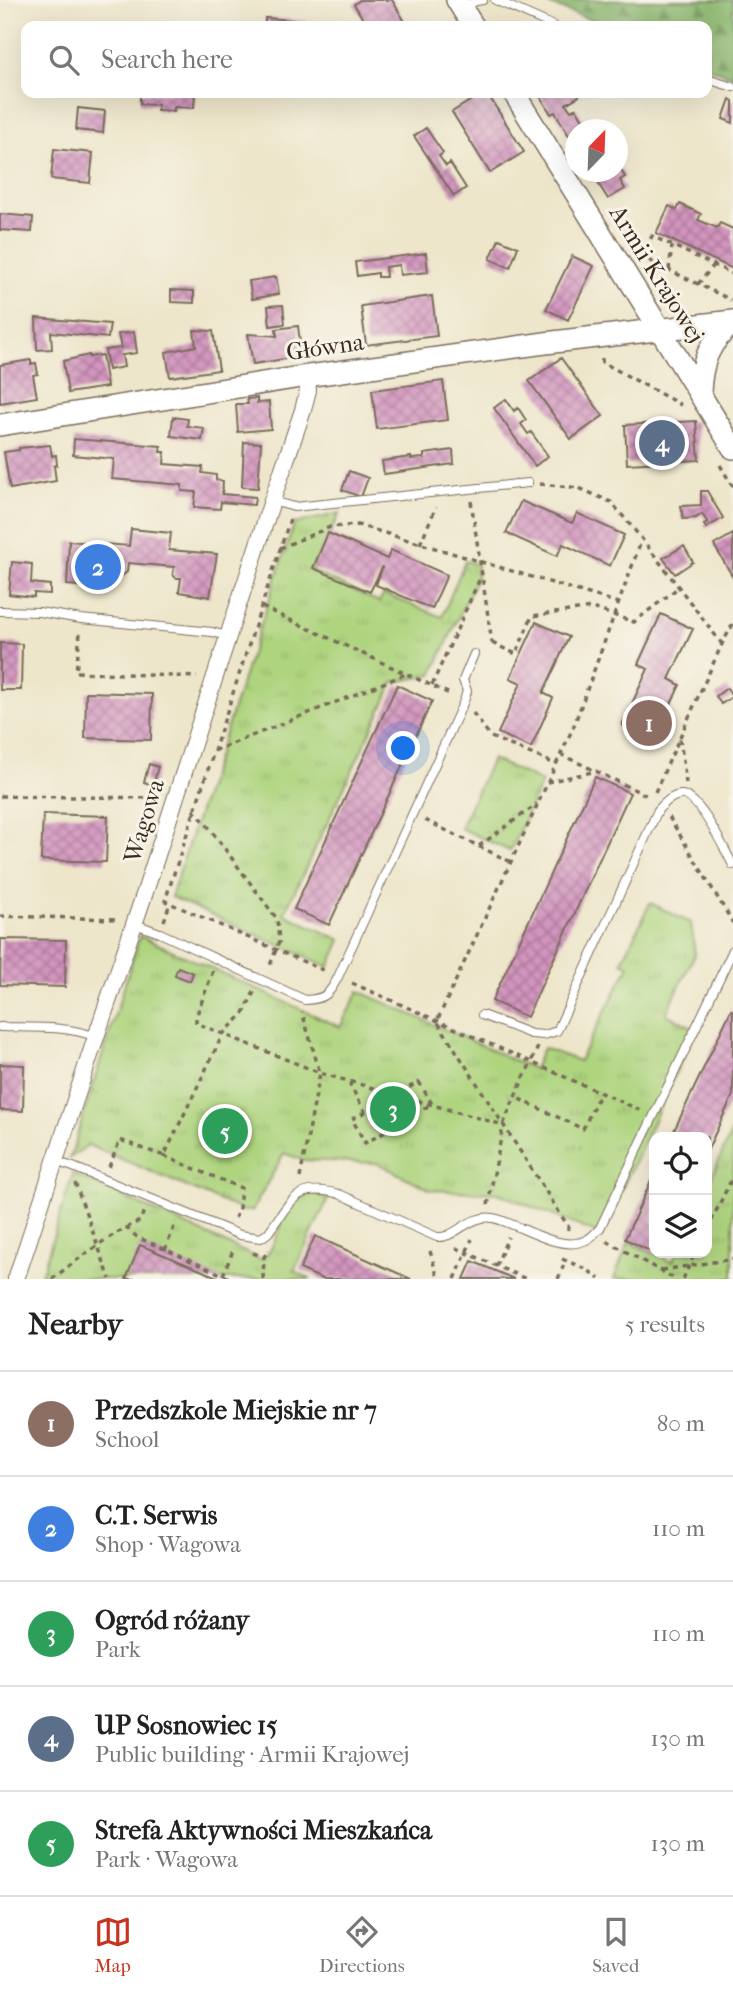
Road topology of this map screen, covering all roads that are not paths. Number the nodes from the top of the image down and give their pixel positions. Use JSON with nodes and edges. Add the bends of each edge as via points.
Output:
{"nodes":[{"id":1,"x":483,"y":0,"type":"edge"},
{"id":2,"x":495,"y":0,"type":"edge"},
{"id":3,"x":463,"y":16,"type":"edge"},
{"id":4,"x":543,"y":21,"type":"edge"},
{"id":5,"x":712,"y":81,"type":"edge"},
{"id":6,"x":733,"y":87,"type":"edge"},
{"id":7,"x":517,"y":98,"type":"edge"},
{"id":8,"x":733,"y":323,"type":"edge"},
{"id":9,"x":660,"y":330,"type":"junction"},
{"id":10,"x":307,"y":376,"type":"junction"},
{"id":11,"x":692,"y":400,"type":"junction"},
{"id":12,"x":0,"y":425,"type":"edge"},
{"id":13,"x":725,"y":453,"type":"edge"},
{"id":14,"x":528,"y":483,"type":"road end"},
{"id":15,"x":272,"y":501,"type":"junction"},
{"id":16,"x":0,"y":611,"type":"edge"},
{"id":17,"x":227,"y":636,"type":"junction"},
{"id":18,"x":474,"y":654,"type":"road end"},
{"id":19,"x":733,"y":865,"type":"edge"},
{"id":20,"x":127,"y":922,"type":"junction"},
{"id":21,"x":733,"y":950,"type":"edge"},
{"id":22,"x":482,"y":1015,"type":"dead end"},
{"id":23,"x":0,"y":1027,"type":"edge"},
{"id":24,"x":96,"y":1037,"type":"junction"},
{"id":25,"x":55,"y":1161,"type":"junction"},
{"id":26,"x":16,"y":1279,"type":"edge"}],
"edges":[{"from":1,"to":3,"type":"lane","via":[[476,1]]},
{"from":2,"to":4,"type":"lane"},
{"from":5,"to":6,"type":"lane"},
{"from":7,"to":9,"type":"street","name":"Armii Krajowej"},
{"from":8,"to":9,"type":"street","name":"Główna"},
{"from":8,"to":11,"type":"street","via":[[712,344]]},
{"from":9,"to":10,"type":"street","name":"Główna"},
{"from":9,"to":11,"type":"street","name":"Armii Krajowej"},
{"from":10,"to":12,"type":"street","name":"Główna"},
{"from":10,"to":15,"type":"street","name":"Wagowa","via":[[303,410]]},
{"from":11,"to":13,"type":"street","name":"Armii Krajowej"},
{"from":14,"to":15,"type":"lane","via":[[293,507]]},
{"from":15,"to":17,"type":"street","name":"Wagowa"},
{"from":16,"to":17,"type":"lane"},
{"from":17,"to":20,"type":"street","name":"Wagowa","via":[[174,799]]},
{"from":18,"to":20,"type":"lane","via":[[463,680],[464,701],[338,977],[324,997],[305,1000]]},
{"from":19,"to":22,"type":"lane","via":[[706,817],[688,796],[667,800],[658,810],[557,1031],[531,1034]]},
{"from":20,"to":24,"type":"street","name":"Wagowa"},
{"from":21,"to":25,"type":"lane","via":[[600,1228],[576,1243],[533,1235],[492,1218],[437,1237],[324,1190],[297,1196],[261,1238],[240,1235]]},
{"from":23,"to":24,"type":"lane","via":[[64,1029]]},
{"from":24,"to":25,"type":"street","name":"Wagowa"},
{"from":25,"to":26,"type":"street","name":"Wagowa"}]}
